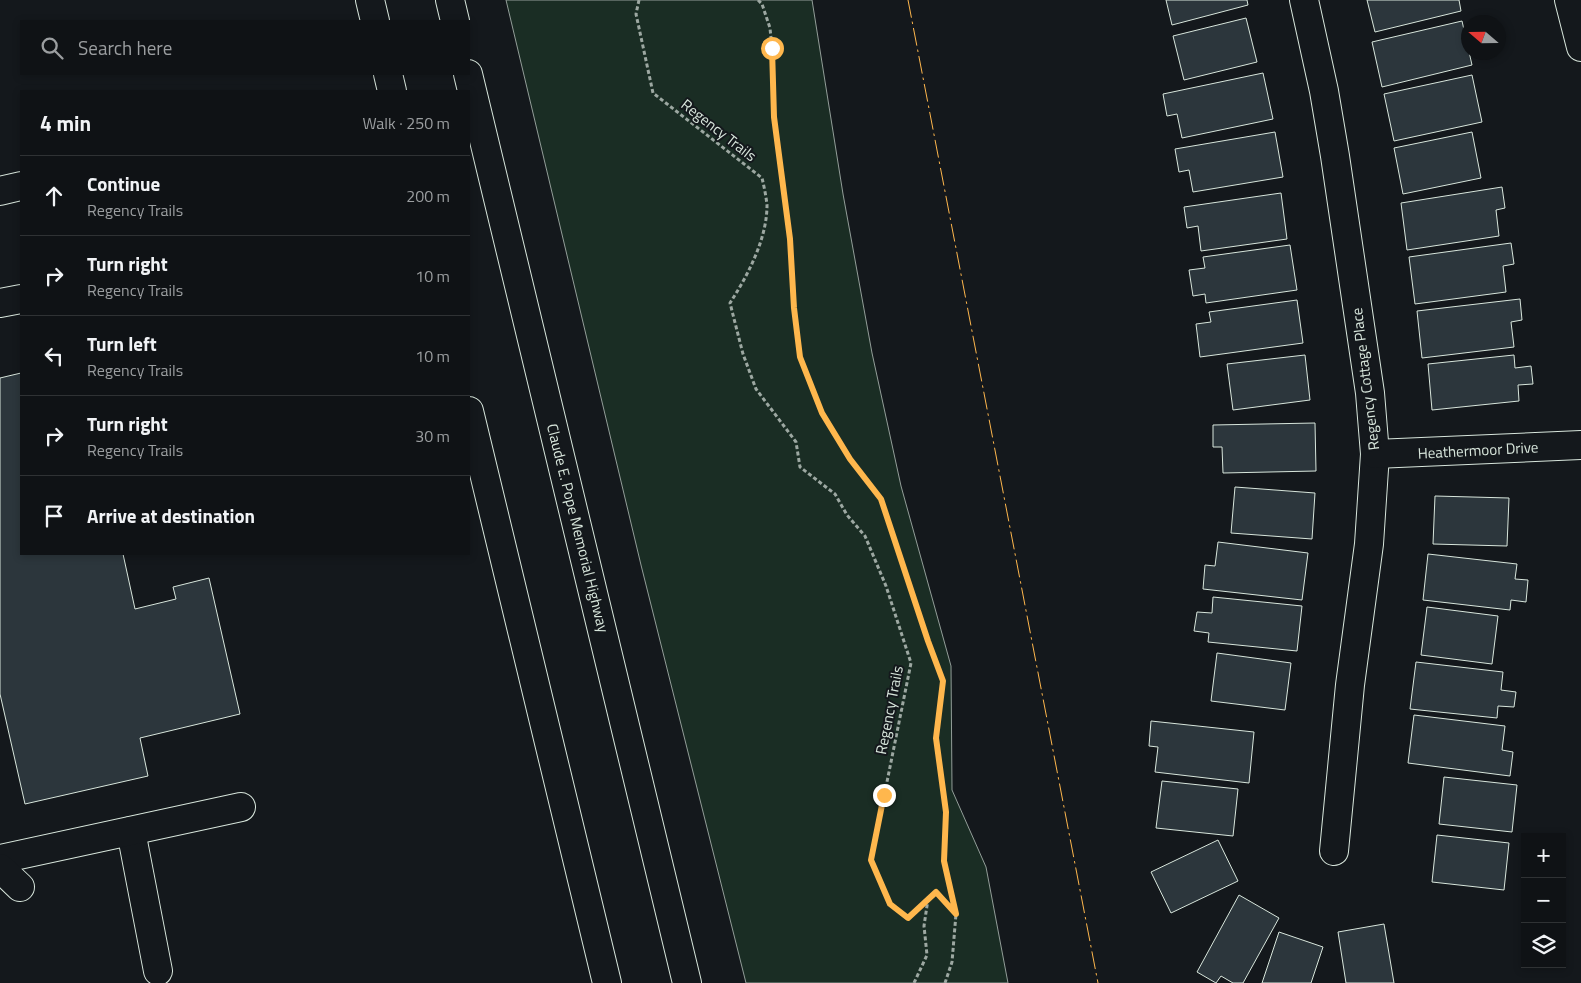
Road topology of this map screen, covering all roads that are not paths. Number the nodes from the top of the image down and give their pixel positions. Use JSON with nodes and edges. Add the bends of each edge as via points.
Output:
{"nodes":[{"id":1,"x":370,"y":0,"type":"edge"},
{"id":2,"x":450,"y":0,"type":"edge"},
{"id":3,"x":1304,"y":0,"type":"edge"},
{"id":4,"x":1569,"y":0,"type":"edge"},
{"id":5,"x":375,"y":20,"type":"edge"},
{"id":6,"x":455,"y":20,"type":"edge"},
{"id":7,"x":1581,"y":46,"type":"edge"},
{"id":8,"x":388,"y":75,"type":"edge"},
{"id":9,"x":468,"y":75,"type":"edge"},
{"id":10,"x":392,"y":90,"type":"edge"},
{"id":11,"x":20,"y":186,"type":"edge"},
{"id":12,"x":0,"y":191,"type":"edge"},
{"id":13,"x":20,"y":299,"type":"edge"},
{"id":14,"x":0,"y":303,"type":"edge"},
{"id":15,"x":470,"y":415,"type":"edge"},
{"id":16,"x":1581,"y":445,"type":"edge"},
{"id":17,"x":1375,"y":454,"type":"junction"},
{"id":18,"x":241,"y":807,"type":"dead end"},
{"id":19,"x":131,"y":831,"type":"junction"},
{"id":20,"x":1334,"y":851,"type":"dead end"},
{"id":21,"x":0,"y":859,"type":"edge"},
{"id":22,"x":0,"y":868,"type":"edge"},
{"id":23,"x":20,"y":887,"type":"dead end"},
{"id":24,"x":158,"y":971,"type":"dead end"},
{"id":25,"x":607,"y":983,"type":"edge"},
{"id":26,"x":687,"y":983,"type":"edge"}],
"edges":[{"from":1,"to":5,"type":"main road"},
{"from":2,"to":6,"type":"main road"},
{"from":3,"to":17,"type":"main road","name":"Regency Cottage Place","via":[[1335,156],[1370,393]]},
{"from":4,"to":7,"type":"main road"},
{"from":8,"to":10,"type":"main road"},
{"from":9,"to":26,"type":"main road","name":"Claude E. Pope Memorial Highway"},
{"from":11,"to":12,"type":"main road"},
{"from":13,"to":14,"type":"main road"},
{"from":15,"to":25,"type":"main road"},
{"from":16,"to":17,"type":"main road","name":"Heathermoor Drive"},
{"from":17,"to":20,"type":"main road","name":"Regency Cottage Place","via":[[1369,544],[1348,704]]},
{"from":18,"to":19,"type":"main road"},
{"from":19,"to":21,"type":"main road"},
{"from":19,"to":24,"type":"main road"},
{"from":22,"to":23,"type":"main road"}]}
